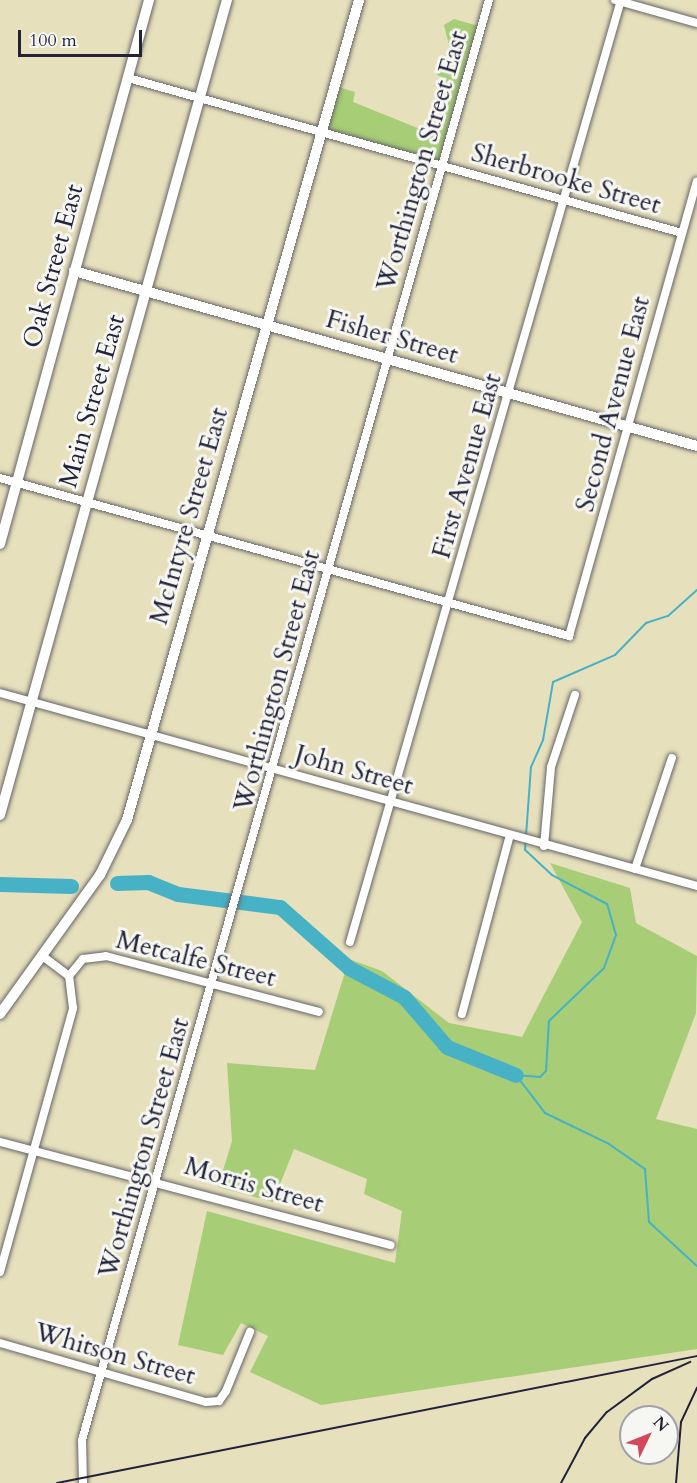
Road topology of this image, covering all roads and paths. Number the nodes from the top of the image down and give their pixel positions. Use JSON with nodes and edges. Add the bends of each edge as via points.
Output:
{"nodes":[{"id":1,"x":149,"y":0,"type":"edge"},
{"id":2,"x":228,"y":0,"type":"edge"},
{"id":3,"x":359,"y":0,"type":"edge"},
{"id":4,"x":489,"y":0,"type":"edge"},
{"id":5,"x":619,"y":0,"type":"edge"},
{"id":6,"x":697,"y":23,"type":"edge"},
{"id":7,"x":128,"y":78,"type":"junction"},
{"id":8,"x":200,"y":99,"type":"junction"},
{"id":9,"x":322,"y":131,"type":"junction"},
{"id":10,"x":443,"y":167,"type":"junction"},
{"id":11,"x":697,"y":182,"type":"edge"},
{"id":12,"x":564,"y":201,"type":"junction"},
{"id":13,"x":682,"y":233,"type":"junction"},
{"id":14,"x":74,"y":271,"type":"junction"},
{"id":15,"x":146,"y":292,"type":"junction"},
{"id":16,"x":266,"y":325,"type":"junction"},
{"id":17,"x":388,"y":359,"type":"junction"},
{"id":18,"x":510,"y":395,"type":"junction"},
{"id":19,"x":629,"y":427,"type":"junction"},
{"id":20,"x":697,"y":446,"type":"edge"},
{"id":21,"x":0,"y":478,"type":"edge"},
{"id":22,"x":16,"y":483,"type":"junction"},
{"id":23,"x":86,"y":506,"type":"junction"},
{"id":24,"x":207,"y":539,"type":"junction"},
{"id":25,"x":0,"y":544,"type":"edge"},
{"id":26,"x":328,"y":572,"type":"junction"},
{"id":27,"x":448,"y":606,"type":"junction"},
{"id":28,"x":0,"y":693,"type":"edge"},
{"id":29,"x":575,"y":695,"type":"dead end"},
{"id":30,"x":31,"y":701,"type":"junction"},
{"id":31,"x":151,"y":735,"type":"junction"},
{"id":32,"x":672,"y":758,"type":"dead end"},
{"id":33,"x":274,"y":769,"type":"junction"},
{"id":34,"x":392,"y":802,"type":"junction"},
{"id":35,"x":0,"y":815,"type":"edge"},
{"id":36,"x":512,"y":835,"type":"junction"},
{"id":37,"x":544,"y":846,"type":"junction"},
{"id":38,"x":635,"y":869,"type":"junction"},
{"id":39,"x":697,"y":886,"type":"edge"},
{"id":40,"x":350,"y":942,"type":"dead end"},
{"id":41,"x":42,"y":956,"type":"junction"},
{"id":42,"x":69,"y":976,"type":"junction"},
{"id":43,"x":213,"y":984,"type":"junction"},
{"id":44,"x":319,"y":1012,"type":"dead end"},
{"id":45,"x":0,"y":1014,"type":"edge"},
{"id":46,"x":462,"y":1014,"type":"dead end"},
{"id":47,"x":0,"y":1142,"type":"edge"},
{"id":48,"x":34,"y":1148,"type":"junction"},
{"id":49,"x":156,"y":1179,"type":"junction"},
{"id":50,"x":0,"y":1238,"type":"edge"},
{"id":51,"x":9,"y":1241,"type":"junction"},
{"id":52,"x":391,"y":1245,"type":"dead end"},
{"id":53,"x":0,"y":1272,"type":"edge"},
{"id":54,"x":250,"y":1332,"type":"dead end"},
{"id":55,"x":0,"y":1343,"type":"edge"},
{"id":56,"x":104,"y":1372,"type":"junction"},
{"id":57,"x":83,"y":1483,"type":"edge"}],
"edges":[{"from":1,"to":7,"type":"main road","name":"Oak Street East"},
{"from":2,"to":8,"type":"main road","name":"Main Street East"},
{"from":3,"to":9,"type":"main road","name":"McIntyre Street East"},
{"from":4,"to":10,"type":"street","name":"Worthington Street East"},
{"from":5,"to":6,"type":"street"},
{"from":5,"to":12,"type":"street","name":"First Avenue East"},
{"from":7,"to":8,"type":"street","name":"Sherbrooke Street"},
{"from":7,"to":14,"type":"main road","name":"Oak Street East"},
{"from":8,"to":9,"type":"street","name":"Sherbrooke Street"},
{"from":8,"to":15,"type":"main road","name":"Main Street East"},
{"from":9,"to":10,"type":"street","name":"Sherbrooke Street"},
{"from":9,"to":16,"type":"main road","name":"McIntyre Street East"},
{"from":10,"to":12,"type":"street","name":"Sherbrooke Street"},
{"from":10,"to":17,"type":"street","name":"Worthington Street East"},
{"from":11,"to":13,"type":"street","name":"Second Avenue East"},
{"from":12,"to":13,"type":"street","name":"Sherbrooke Street"},
{"from":12,"to":18,"type":"street","name":"First Avenue East"},
{"from":13,"to":19,"type":"street","name":"Second Avenue East"},
{"from":14,"to":15,"type":"main road","name":"Fisher Street"},
{"from":14,"to":22,"type":"main road","name":"Oak Street East"},
{"from":15,"to":16,"type":"main road","name":"Fisher Street"},
{"from":15,"to":23,"type":"main road","name":"Main Street East"},
{"from":16,"to":17,"type":"main road","name":"Fisher Street"},
{"from":16,"to":24,"type":"main road","name":"McIntyre Street East"},
{"from":17,"to":18,"type":"main road","name":"Fisher Street"},
{"from":17,"to":26,"type":"street","name":"Worthington Street East"},
{"from":18,"to":19,"type":"main road","name":"Fisher Street"},
{"from":18,"to":27,"type":"street","name":"First Avenue East"},
{"from":19,"to":20,"type":"main road","name":"Fisher Street"},
{"from":19,"to":27,"type":"street","name":"Second Avenue East","via":[[569,636]]},
{"from":21,"to":22,"type":"street"},
{"from":22,"to":23,"type":"street"},
{"from":22,"to":25,"type":"main road","name":"Oak Street East"},
{"from":23,"to":24,"type":"street"},
{"from":23,"to":30,"type":"main road","name":"Main Street East"},
{"from":24,"to":26,"type":"street"},
{"from":24,"to":31,"type":"main road","name":"McIntyre Street East"},
{"from":26,"to":27,"type":"street"},
{"from":26,"to":33,"type":"street","name":"Worthington Street East"},
{"from":27,"to":34,"type":"street","name":"First Avenue East"},
{"from":28,"to":30,"type":"street","name":"John Street"},
{"from":29,"to":37,"type":"street","via":[[551,767]]},
{"from":30,"to":31,"type":"street","name":"John Street"},
{"from":30,"to":35,"type":"main road","name":"Main Street East"},
{"from":31,"to":33,"type":"street","name":"John Street"},
{"from":31,"to":41,"type":"main road","name":"McIntyre Street East","via":[[115,850]]},
{"from":32,"to":38,"type":"street"},
{"from":33,"to":34,"type":"street","name":"John Street"},
{"from":33,"to":43,"type":"street","name":"Worthington Street East"},
{"from":34,"to":36,"type":"street","name":"John Street"},
{"from":34,"to":40,"type":"street","name":"First Avenue East"},
{"from":36,"to":37,"type":"street","name":"John Street"},
{"from":36,"to":46,"type":"street"},
{"from":37,"to":38,"type":"street","name":"John Street"},
{"from":38,"to":39,"type":"street","name":"John Street"},
{"from":41,"to":42,"type":"street"},
{"from":41,"to":45,"type":"main road","name":"McIntyre Street East"},
{"from":42,"to":43,"type":"street","name":"Metcalfe Street","via":[[83,959],[106,956]]},
{"from":42,"to":48,"type":"street","via":[[73,1008]]},
{"from":43,"to":44,"type":"street","name":"Metcalfe Street"},
{"from":43,"to":49,"type":"street","name":"Worthington Street East"},
{"from":47,"to":48,"type":"street","name":"Morris Street"},
{"from":48,"to":49,"type":"street","name":"Morris Street"},
{"from":48,"to":51,"type":"street"},
{"from":49,"to":52,"type":"street","name":"Morris Street"},
{"from":49,"to":56,"type":"street","name":"Worthington Street East"},
{"from":50,"to":51,"type":"street"},
{"from":51,"to":53,"type":"street"},
{"from":54,"to":56,"type":"street","name":"Whitson Street","via":[[219,1401]]},
{"from":55,"to":56,"type":"street","name":"Whitson Street"},
{"from":56,"to":57,"type":"street","name":"Worthington Street East","via":[[82,1440]]}]}
